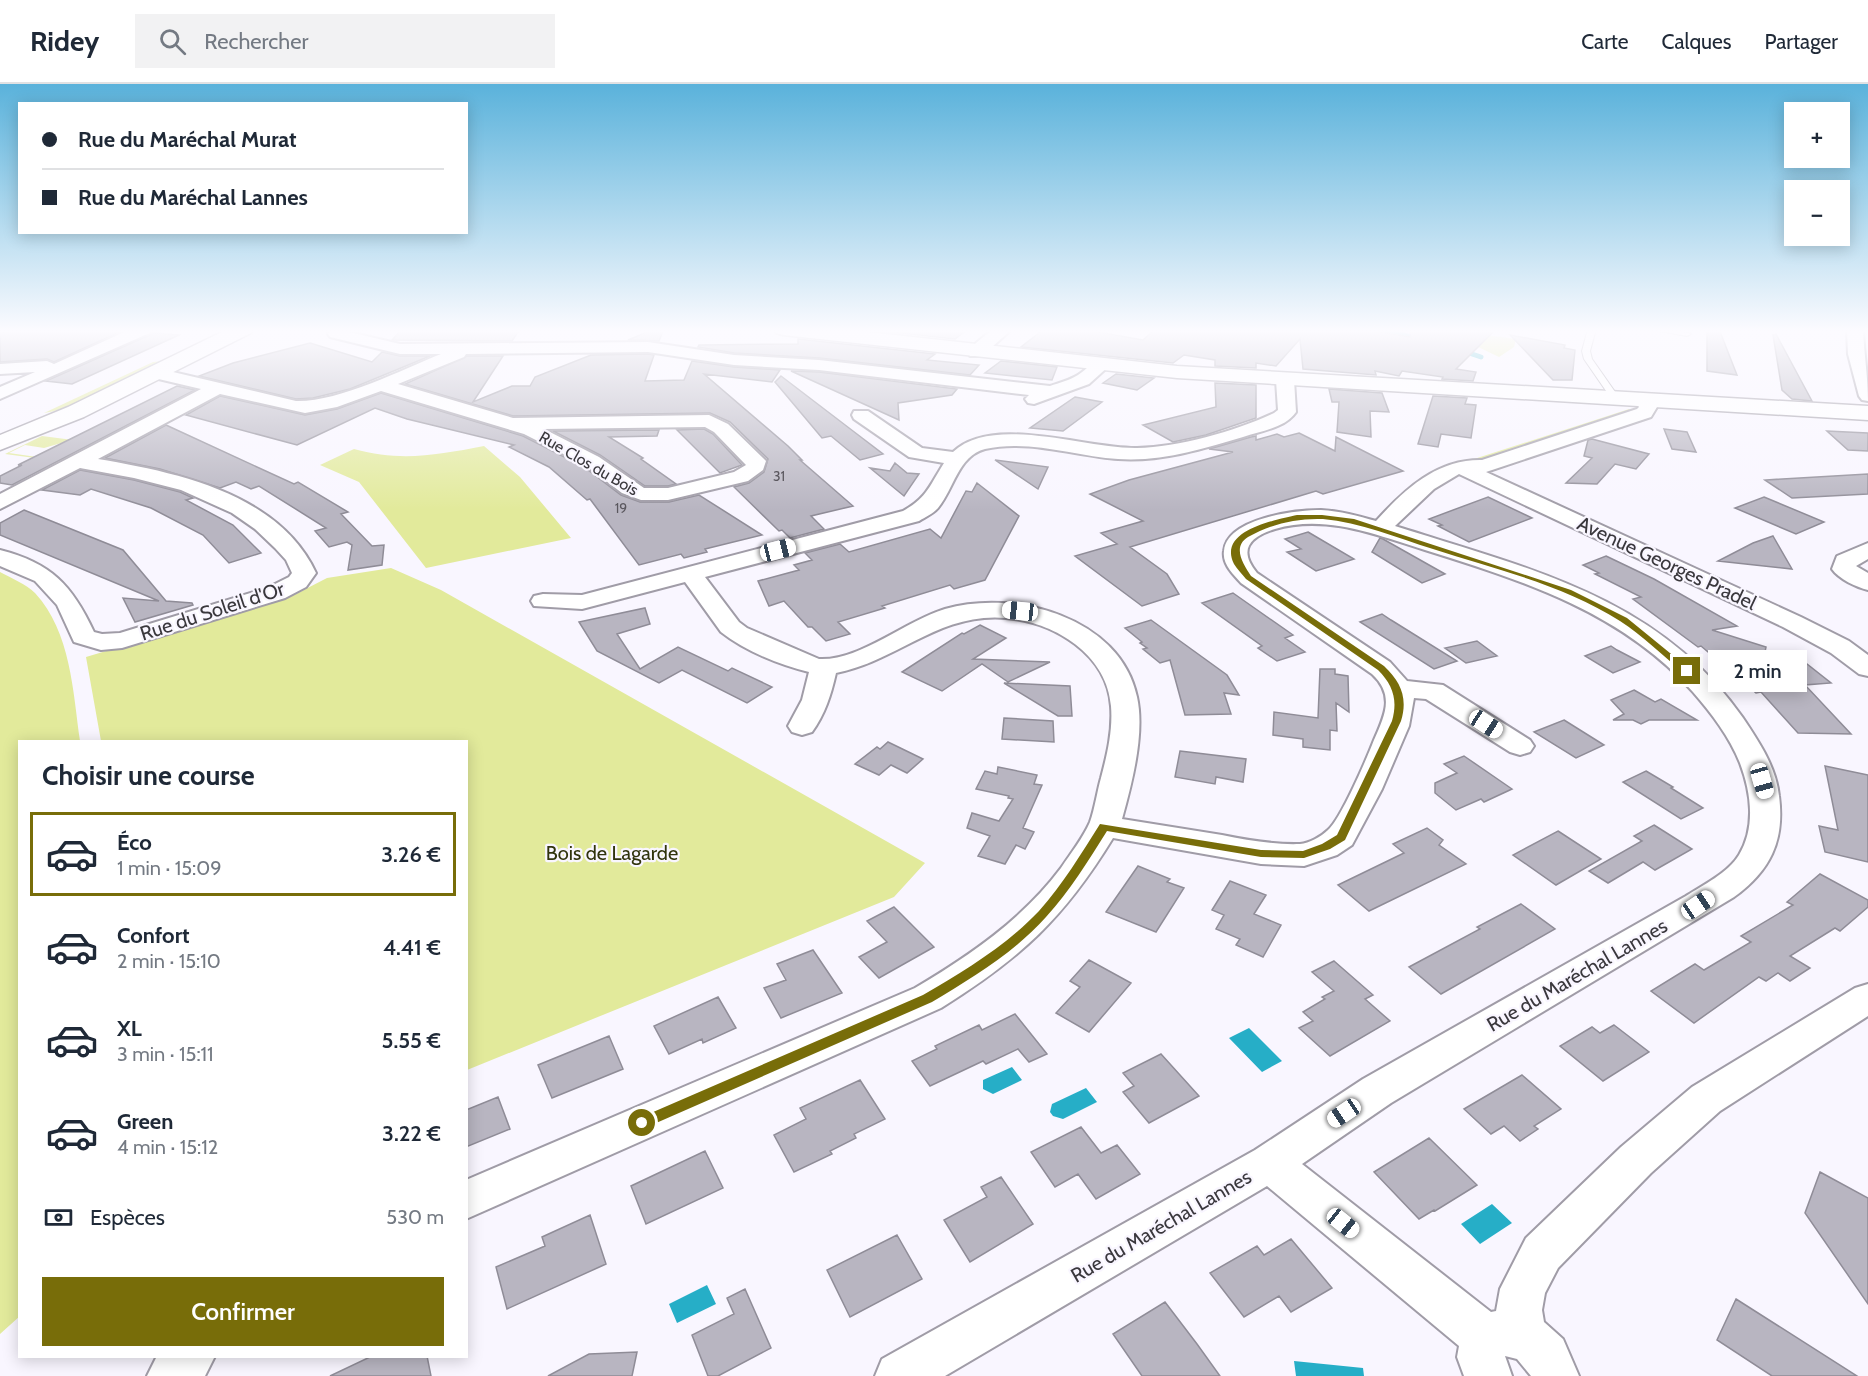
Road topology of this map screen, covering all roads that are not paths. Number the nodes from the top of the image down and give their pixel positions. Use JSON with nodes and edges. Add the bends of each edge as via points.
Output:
{"nodes":[{"id":1,"x":123,"y":389,"type":"edge"},
{"id":2,"x":370,"y":389,"type":"edge"},
{"id":3,"x":396,"y":389,"type":"edge"},
{"id":4,"x":947,"y":389,"type":"edge"},
{"id":5,"x":1058,"y":389,"type":"edge"},
{"id":6,"x":1286,"y":389,"type":"edge"},
{"id":7,"x":1444,"y":389,"type":"edge"},
{"id":8,"x":1605,"y":389,"type":"edge"},
{"id":9,"x":224,"y":390,"type":"joint"},
{"id":10,"x":1610,"y":399,"type":"junction"},
{"id":11,"x":1644,"y":401,"type":"junction"},
{"id":12,"x":1868,"y":413,"type":"edge"},
{"id":13,"x":861,"y":415,"type":"dead end"},
{"id":14,"x":513,"y":424,"type":"junction"},
{"id":15,"x":0,"y":443,"type":"edge"},
{"id":16,"x":957,"y":459,"type":"junction"},
{"id":17,"x":78,"y":462,"type":"junction"},
{"id":18,"x":1460,"y":467,"type":"junction"},
{"id":19,"x":0,"y":503,"type":"edge"},
{"id":20,"x":1382,"y":529,"type":"junction"},
{"id":21,"x":1868,"y":550,"type":"edge"},
{"id":22,"x":0,"y":557,"type":"edge"},
{"id":23,"x":690,"y":573,"type":"junction"},
{"id":24,"x":1868,"y":583,"type":"edge"},
{"id":25,"x":543,"y":601,"type":"dead end"},
{"id":26,"x":824,"y":667,"type":"junction"},
{"id":27,"x":1868,"y":668,"type":"edge"},
{"id":28,"x":1398,"y":688,"type":"junction"},
{"id":29,"x":802,"y":726,"type":"dead end"},
{"id":30,"x":1521,"y":746,"type":"dead end"},
{"id":31,"x":1104,"y":826,"type":"junction"},
{"id":32,"x":1868,"y":998,"type":"edge"},
{"id":33,"x":1270,"y":1163,"type":"junction"},
{"id":34,"x":468,"y":1199,"type":"edge"},
{"id":35,"x":1499,"y":1350,"type":"edge"},
{"id":36,"x":189,"y":1358,"type":"edge"},
{"id":37,"x":171,"y":1376,"type":"edge"},
{"id":38,"x":900,"y":1376,"type":"edge"},
{"id":39,"x":1555,"y":1376,"type":"edge"}],
"edges":[{"from":1,"to":15,"type":"main road"},
{"from":2,"to":9,"type":"street","via":[[311,407]]},
{"from":3,"to":14,"type":"street","name":"Rue Clos du Bois"},
{"from":4,"to":5,"type":"street","via":[[953,396],[1021,404]]},
{"from":6,"to":16,"type":"street","via":[[1288,409],[1281,417],[1168,450],[1134,454],[992,441],[966,449]]},
{"from":7,"to":10,"type":"main road"},
{"from":8,"to":10,"type":"lane"},
{"from":9,"to":17,"type":"street"},
{"from":10,"to":11,"type":"main road"},
{"from":10,"to":18,"type":"street","via":[[1605,411],[1463,459]]},
{"from":11,"to":12,"type":"main road"},
{"from":11,"to":18,"type":"street","via":[[1648,407],[1644,413],[1484,466]]},
{"from":13,"to":16,"type":"street","via":[[916,453]]},
{"from":14,"to":14,"type":"street","name":"Rue Clos du Bois","via":[[576,452],[641,494],[668,494],[741,477],[756,466],[756,461],[709,421]]},
{"from":16,"to":23,"type":"street","via":[[931,503],[911,516]]},
{"from":17,"to":19,"type":"street"},
{"from":17,"to":22,"type":"street","name":"Rue du Soleil d'Or","via":[[162,479],[221,498],[267,526],[300,561],[304,573],[298,582],[276,593],[122,640],[101,642],[83,637],[68,603],[43,576]]},
{"from":18,"to":20,"type":"street","via":[[1434,480],[1400,507]]},
{"from":18,"to":27,"type":"street","name":"Avenue Georges Pradel","via":[[1808,630]]},
{"from":20,"to":28,"type":"street","name":"Rue du Maréchal Lannes","via":[[1351,521],[1297,517],[1250,532],[1240,539],[1235,550],[1237,562],[1248,578],[1368,658]]},
{"from":20,"to":33,"type":"street","name":"Rue du Maréchal Lannes","via":[[1568,591],[1624,620],[1666,652],[1725,712],[1753,756],[1767,800],[1765,835],[1756,857],[1739,877],[1698,905],[1377,1091]]},
{"from":21,"to":24,"type":"street","via":[[1845,561],[1844,569]]},
{"from":23,"to":25,"type":"street","via":[[582,602]]},
{"from":23,"to":26,"type":"street","via":[[738,633]]},
{"from":26,"to":29,"type":"street","via":[[816,700]]},
{"from":26,"to":31,"type":"street","via":[[860,658],[954,614],[993,609],[1052,620],[1083,638],[1107,662],[1122,693],[1126,728]]},
{"from":28,"to":30,"type":"street","via":[[1433,690]]},
{"from":28,"to":31,"type":"street","via":[[1401,708],[1349,825],[1341,837],[1326,847],[1304,855],[1261,854]]},
{"from":31,"to":34,"type":"street","via":[[1075,874],[1024,932],[928,998]]},
{"from":32,"to":35,"type":"street","via":[[1706,1099],[1636,1160],[1542,1253]]},
{"from":33,"to":35,"type":"street"},
{"from":33,"to":38,"type":"street","name":"Rue du Maréchal Lannes"},
{"from":35,"to":39,"type":"street","via":[[1545,1353]]},
{"from":36,"to":37,"type":"street"}]}
